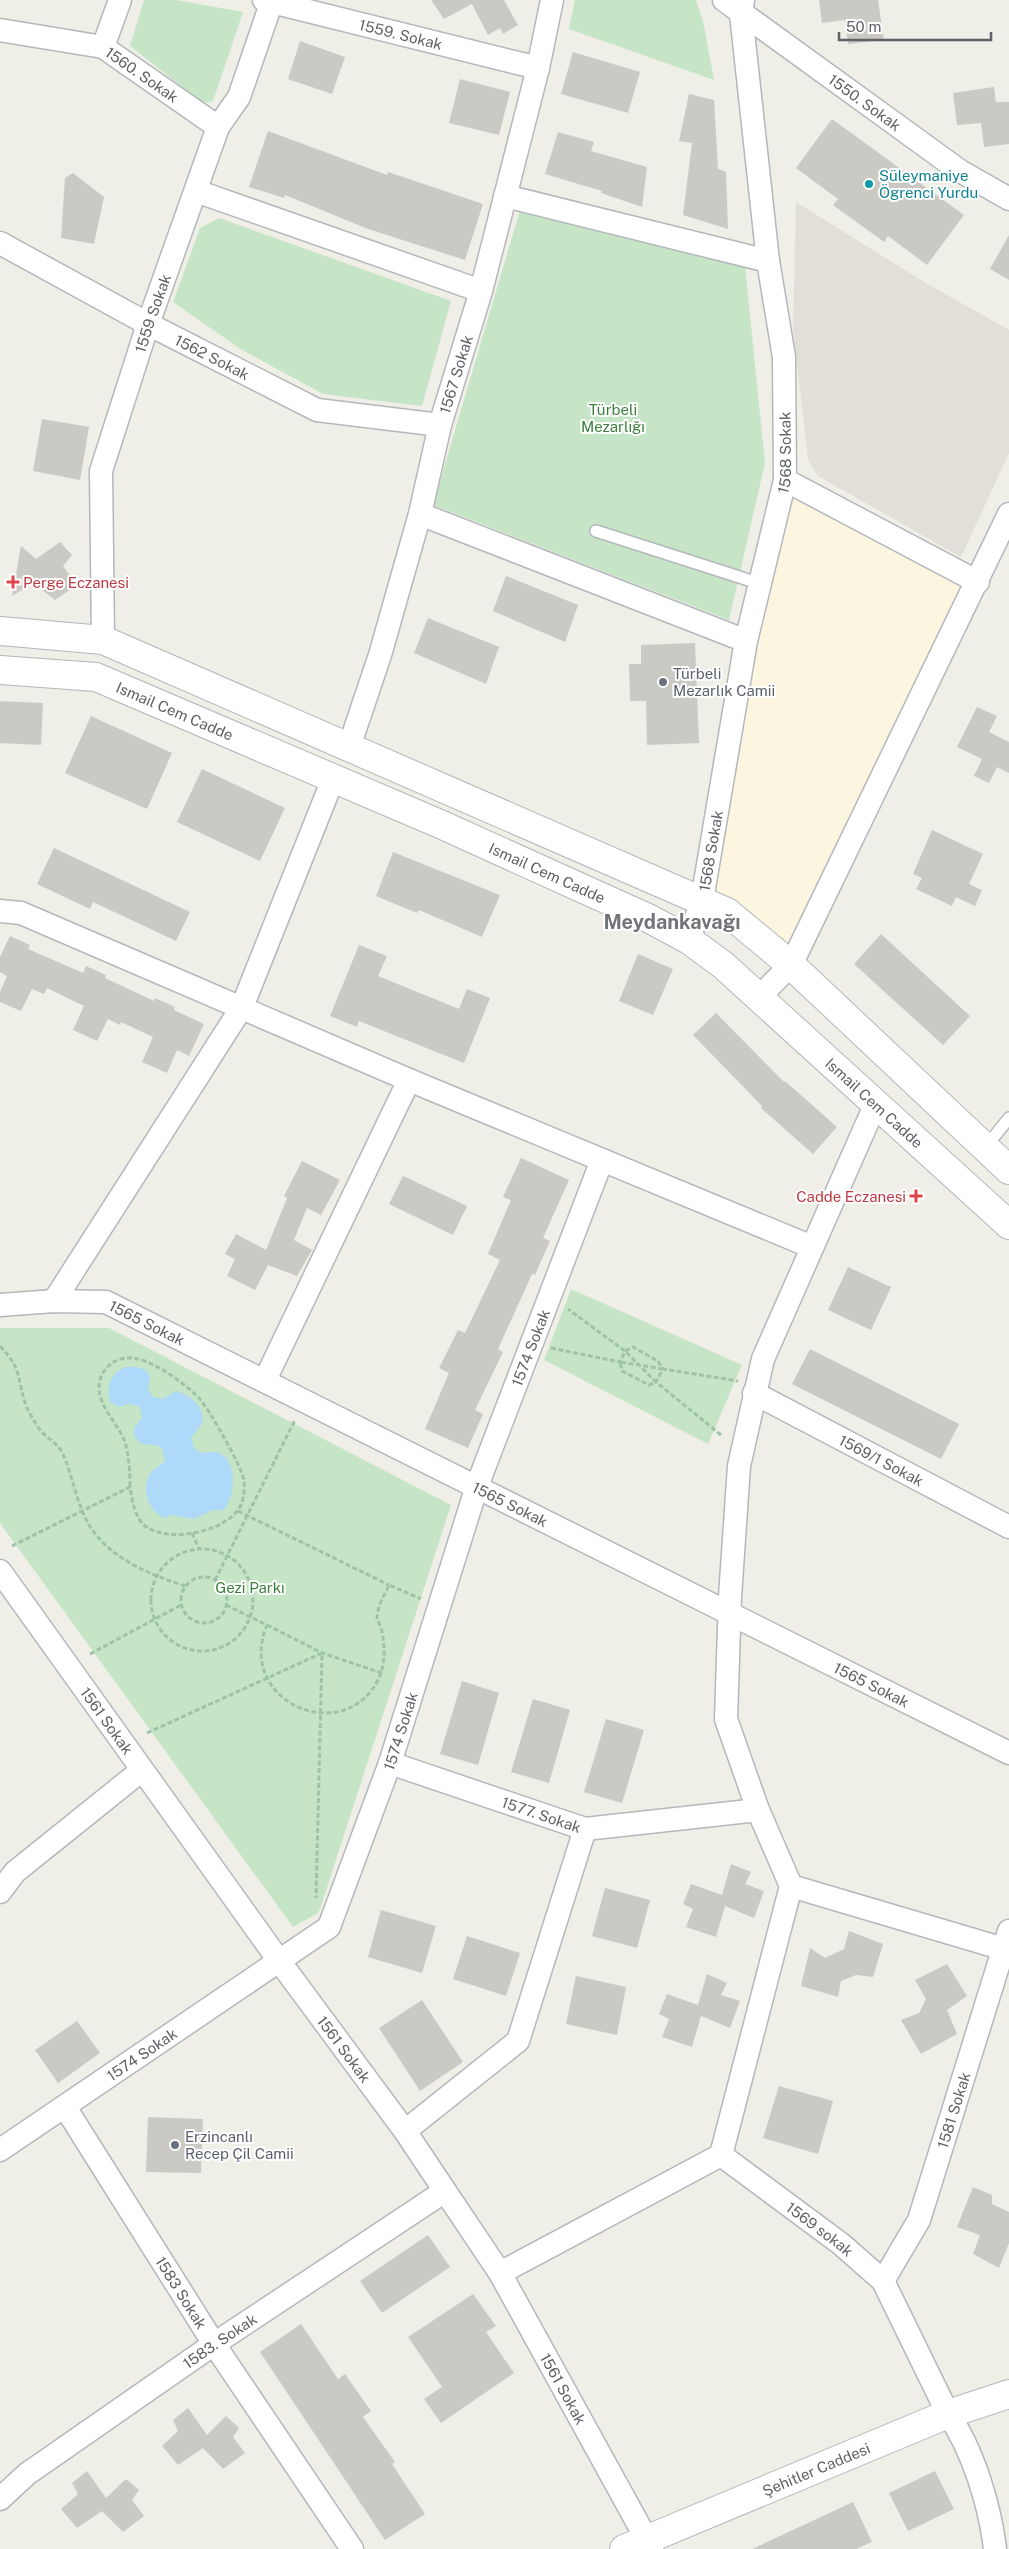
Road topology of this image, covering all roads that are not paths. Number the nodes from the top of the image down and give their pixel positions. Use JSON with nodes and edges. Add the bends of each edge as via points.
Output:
{"nodes":[{"id":1,"x":120,"y":0,"type":"edge"},
{"id":2,"x":552,"y":0,"type":"edge"},
{"id":3,"x":268,"y":1,"type":"edge"},
{"id":4,"x":736,"y":5,"type":"edge"},
{"id":5,"x":0,"y":30,"type":"edge"},
{"id":6,"x":103,"y":47,"type":"junction"},
{"id":7,"x":538,"y":68,"type":"junction"},
{"id":8,"x":218,"y":127,"type":"junction"},
{"id":9,"x":196,"y":191,"type":"junction"},
{"id":10,"x":505,"y":196,"type":"junction"},
{"id":11,"x":1009,"y":199,"type":"edge"},
{"id":12,"x":0,"y":243,"type":"edge"},
{"id":13,"x":768,"y":261,"type":"junction"},
{"id":14,"x":480,"y":291,"type":"junction"},
{"id":15,"x":148,"y":324,"type":"junction"},
{"id":16,"x":440,"y":424,"type":"junction"},
{"id":17,"x":785,"y":480,"type":"junction"},
{"id":18,"x":420,"y":514,"type":"junction"},
{"id":19,"x":1009,"y":514,"type":"edge"},
{"id":20,"x":596,"y":531,"type":"dead end"},
{"id":21,"x":978,"y":582,"type":"junction"},
{"id":22,"x":758,"y":584,"type":"junction"},
{"id":23,"x":0,"y":631,"type":"edge"},
{"id":24,"x":103,"y":640,"type":"junction"},
{"id":25,"x":746,"y":641,"type":"junction"},
{"id":26,"x":0,"y":670,"type":"edge"},
{"id":27,"x":350,"y":747,"type":"junction"},
{"id":28,"x":333,"y":779,"type":"junction"},
{"id":29,"x":702,"y":900,"type":"junction"},
{"id":30,"x":0,"y":911,"type":"edge"},
{"id":31,"x":689,"y":940,"type":"junction"},
{"id":32,"x":791,"y":964,"type":"junction"},
{"id":33,"x":759,"y":997,"type":"junction"},
{"id":34,"x":242,"y":1007,"type":"junction"},
{"id":35,"x":409,"y":1080,"type":"junction"},
{"id":36,"x":876,"y":1104,"type":"junction"},
{"id":37,"x":1009,"y":1118,"type":"edge"},
{"id":38,"x":985,"y":1148,"type":"junction"},
{"id":39,"x":602,"y":1160,"type":"junction"},
{"id":40,"x":1009,"y":1170,"type":"edge"},
{"id":41,"x":1009,"y":1225,"type":"edge"},
{"id":42,"x":812,"y":1248,"type":"junction"},
{"id":43,"x":54,"y":1301,"type":"junction"},
{"id":44,"x":0,"y":1305,"type":"edge"},
{"id":45,"x":265,"y":1380,"type":"junction"},
{"id":46,"x":746,"y":1387,"type":"junction"},
{"id":47,"x":477,"y":1486,"type":"junction"},
{"id":48,"x":1009,"y":1527,"type":"edge"},
{"id":49,"x":0,"y":1571,"type":"edge"},
{"id":50,"x":730,"y":1614,"type":"junction"},
{"id":51,"x":1009,"y":1753,"type":"edge"},
{"id":52,"x":390,"y":1763,"type":"junction"},
{"id":53,"x":142,"y":1770,"type":"junction"},
{"id":54,"x":758,"y":1810,"type":"junction"},
{"id":55,"x":585,"y":1829,"type":"junction"},
{"id":56,"x":7,"y":1868,"type":"edge"},
{"id":57,"x":791,"y":1886,"type":"junction"},
{"id":58,"x":0,"y":1892,"type":"edge"},
{"id":59,"x":1006,"y":1940,"type":"edge"},
{"id":60,"x":280,"y":1962,"type":"junction"},
{"id":61,"x":65,"y":2107,"type":"junction"},
{"id":62,"x":406,"y":2131,"type":"junction"},
{"id":63,"x":0,"y":2150,"type":"edge"},
{"id":64,"x":721,"y":2155,"type":"junction"},
{"id":65,"x":445,"y":2190,"type":"junction"},
{"id":66,"x":500,"y":2273,"type":"junction"},
{"id":67,"x":882,"y":2281,"type":"junction"},
{"id":68,"x":214,"y":2344,"type":"junction"},
{"id":69,"x":1009,"y":2394,"type":"edge"},
{"id":70,"x":948,"y":2414,"type":"junction"},
{"id":71,"x":0,"y":2499,"type":"edge"},
{"id":72,"x":641,"y":2546,"type":"edge"},
{"id":73,"x":352,"y":2549,"type":"edge"},
{"id":74,"x":995,"y":2549,"type":"edge"}],
"edges":[{"from":1,"to":6,"type":"street"},
{"from":2,"to":7,"type":"street","name":"1567 Sokak"},
{"from":3,"to":7,"type":"street","name":"1559. Sokak"},
{"from":3,"to":8,"type":"street","name":"1559 Sokak","via":[[239,97]]},
{"from":4,"to":11,"type":"street","name":"1550. Sokak","via":[[960,171]]},
{"from":4,"to":13,"type":"street","name":"1568 Sokak"},
{"from":5,"to":6,"type":"street","name":"1560. Sokak"},
{"from":6,"to":8,"type":"street","name":"1560. Sokak"},
{"from":7,"to":10,"type":"street","name":"1567 Sokak"},
{"from":8,"to":9,"type":"street","name":"1559 Sokak"},
{"from":9,"to":14,"type":"street"},
{"from":9,"to":15,"type":"street","name":"1559 Sokak"},
{"from":10,"to":13,"type":"street"},
{"from":10,"to":14,"type":"street","name":"1567 Sokak"},
{"from":12,"to":15,"type":"street","name":"1562 Sokak"},
{"from":13,"to":17,"type":"street","name":"1568 Sokak","via":[[784,358]]},
{"from":14,"to":16,"type":"street","name":"1567 Sokak"},
{"from":15,"to":16,"type":"street","name":"1562 Sokak","via":[[317,410]]},
{"from":15,"to":24,"type":"street","name":"1559 Sokak","via":[[101,471]]},
{"from":16,"to":18,"type":"street","name":"1567 Sokak"},
{"from":17,"to":21,"type":"street"},
{"from":17,"to":22,"type":"street","name":"1568 Sokak"},
{"from":18,"to":25,"type":"street"},
{"from":18,"to":27,"type":"street","name":"1567 Sokak"},
{"from":19,"to":21,"type":"street"},
{"from":20,"to":22,"type":"lane"},
{"from":21,"to":32,"type":"street"},
{"from":22,"to":25,"type":"street","name":"1568 Sokak"},
{"from":23,"to":24,"type":"main road"},
{"from":24,"to":27,"type":"main road"},
{"from":25,"to":29,"type":"street","name":"1568 Sokak"},
{"from":26,"to":28,"type":"main road","name":"Ismail Cem Cadde","via":[[96,677]]},
{"from":27,"to":29,"type":"main road"},
{"from":28,"to":31,"type":"main road","name":"Ismail Cem Cadde","via":[[440,824],[650,919]]},
{"from":28,"to":34,"type":"street"},
{"from":29,"to":31,"type":"street","name":"1568 Sokak"},
{"from":29,"to":32,"type":"main road","via":[[727,912]]},
{"from":30,"to":34,"type":"street","via":[[20,913]]},
{"from":31,"to":33,"type":"main road","name":"Ismail Cem Cadde"},
{"from":32,"to":33,"type":"street"},
{"from":32,"to":38,"type":"main road"},
{"from":33,"to":36,"type":"main road","name":"Ismail Cem Cadde"},
{"from":34,"to":35,"type":"street"},
{"from":34,"to":43,"type":"street"},
{"from":35,"to":39,"type":"street"},
{"from":35,"to":45,"type":"street"},
{"from":36,"to":41,"type":"main road","name":"Ismail Cem Cadde"},
{"from":36,"to":42,"type":"street"},
{"from":37,"to":38,"type":"lane"},
{"from":38,"to":40,"type":"main road"},
{"from":39,"to":42,"type":"street"},
{"from":39,"to":47,"type":"street","name":"1574 Sokak"},
{"from":42,"to":46,"type":"street","via":[[763,1359]]},
{"from":43,"to":44,"type":"street","name":"1565 Sokak"},
{"from":43,"to":45,"type":"street","name":"1565 Sokak","via":[[106,1302]]},
{"from":45,"to":47,"type":"street","name":"1565 Sokak"},
{"from":46,"to":48,"type":"street","name":"1569/1 Sokak"},
{"from":46,"to":50,"type":"street"},
{"from":47,"to":50,"type":"street","name":"1565 Sokak"},
{"from":47,"to":52,"type":"street","name":"1574 Sokak"},
{"from":49,"to":53,"type":"street","name":"1561 Sokak"},
{"from":50,"to":51,"type":"street","name":"1565 Sokak"},
{"from":50,"to":54,"type":"street","via":[[726,1719]]},
{"from":52,"to":55,"type":"street","name":"1577. Sokak"},
{"from":52,"to":60,"type":"street","name":"1574 Sokak","via":[[329,1927]]},
{"from":53,"to":56,"type":"street"},
{"from":53,"to":60,"type":"street","name":"1561 Sokak"},
{"from":54,"to":55,"type":"street","name":"1577. Sokak"},
{"from":54,"to":57,"type":"street"},
{"from":55,"to":62,"type":"street","via":[[518,2041]]},
{"from":56,"to":58,"type":"street"},
{"from":57,"to":59,"type":"street"},
{"from":57,"to":64,"type":"street"},
{"from":59,"to":67,"type":"street","name":"1581 Sokak","via":[[919,2220]]},
{"from":60,"to":61,"type":"street","name":"1574 Sokak"},
{"from":60,"to":62,"type":"street","name":"1561 Sokak"},
{"from":61,"to":63,"type":"street","name":"1574 Sokak"},
{"from":61,"to":68,"type":"street","name":"1583 Sokak"},
{"from":62,"to":65,"type":"street","name":"1561 Sokak"},
{"from":64,"to":66,"type":"street"},
{"from":64,"to":67,"type":"street","name":"1569 sokak","via":[[841,2244]]},
{"from":65,"to":66,"type":"street","name":"1561 Sokak"},
{"from":65,"to":68,"type":"street","name":"1583. Sokak"},
{"from":66,"to":72,"type":"street","name":"1561 Sokak"},
{"from":67,"to":70,"type":"street","name":"1569 sokak"},
{"from":68,"to":71,"type":"street","name":"1583. Sokak","via":[[27,2474]]},
{"from":68,"to":73,"type":"street","name":"1583 Sokak"},
{"from":69,"to":70,"type":"main road","name":"Şehitler Caddesi"},
{"from":70,"to":72,"type":"main road","name":"Şehitler Caddesi"},
{"from":70,"to":74,"type":"street","name":"1569 sokak","via":[[961,2433],[992,2520]]}]}
